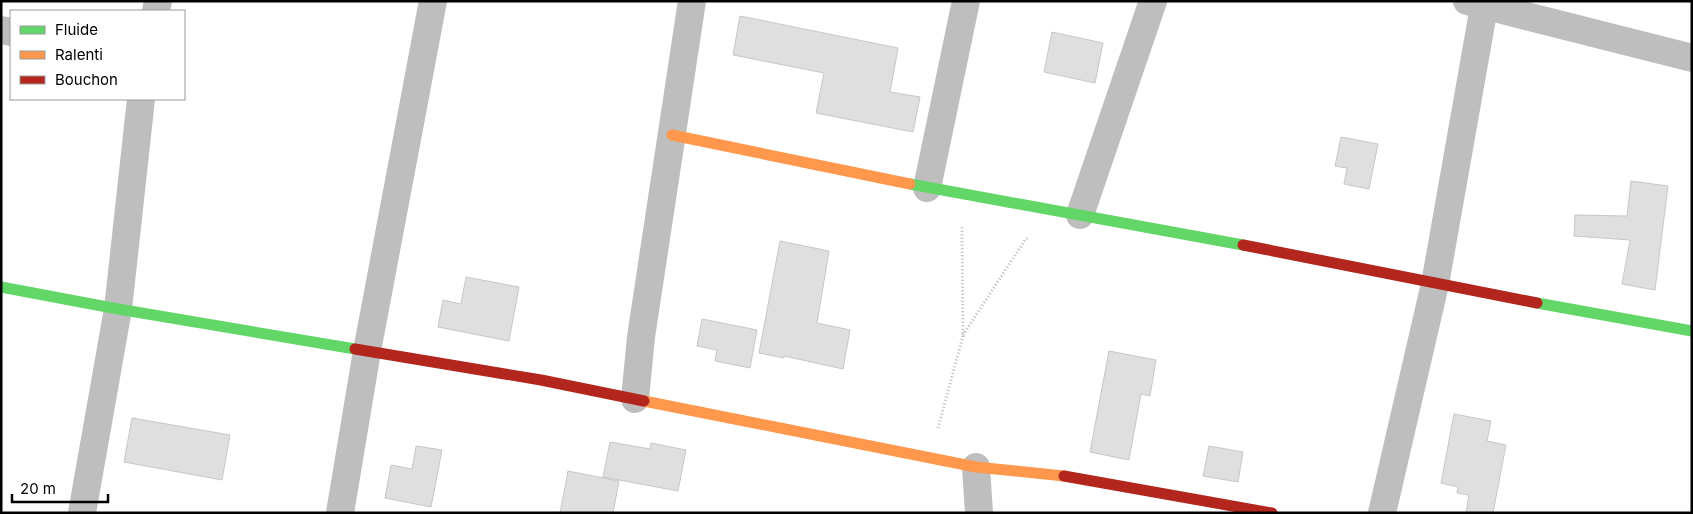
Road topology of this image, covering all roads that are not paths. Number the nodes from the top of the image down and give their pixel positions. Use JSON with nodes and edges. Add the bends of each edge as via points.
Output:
{"nodes":[{"id":1,"x":432,"y":1,"type":"edge"},
{"id":2,"x":692,"y":1,"type":"edge"},
{"id":3,"x":966,"y":1,"type":"edge"},
{"id":4,"x":1153,"y":1,"type":"edge"},
{"id":5,"x":1478,"y":3,"type":"edge"},
{"id":6,"x":1692,"y":58,"type":"edge"},
{"id":7,"x":141,"y":100,"type":"edge"},
{"id":8,"x":672,"y":135,"type":"junction"},
{"id":9,"x":927,"y":188,"type":"junction"},
{"id":10,"x":1071,"y":213,"type":"junction"},
{"id":11,"x":1435,"y":284,"type":"junction"},
{"id":12,"x":1,"y":287,"type":"edge"},
{"id":13,"x":118,"y":308,"type":"junction"},
{"id":14,"x":1692,"y":331,"type":"edge"},
{"id":15,"x":367,"y":351,"type":"junction"},
{"id":16,"x":635,"y":399,"type":"junction"},
{"id":17,"x":976,"y":467,"type":"junction"},
{"id":18,"x":82,"y":513,"type":"edge"},
{"id":19,"x":340,"y":513,"type":"edge"},
{"id":20,"x":979,"y":513,"type":"edge"},
{"id":21,"x":1272,"y":513,"type":"edge"},
{"id":22,"x":1382,"y":513,"type":"edge"}],
"edges":[{"from":1,"to":15,"type":"street"},
{"from":2,"to":8,"type":"street"},
{"from":3,"to":9,"type":"street"},
{"from":4,"to":10,"type":"street"},
{"from":5,"to":6,"type":"street"},
{"from":5,"to":11,"type":"street"},
{"from":7,"to":13,"type":"street"},
{"from":8,"to":9,"type":"street"},
{"from":8,"to":16,"type":"street","via":[[641,337]]},
{"from":9,"to":10,"type":"street"},
{"from":10,"to":11,"type":"street"},
{"from":11,"to":14,"type":"street"},
{"from":11,"to":22,"type":"street"},
{"from":12,"to":13,"type":"street"},
{"from":13,"to":15,"type":"street"},
{"from":13,"to":18,"type":"street"},
{"from":15,"to":16,"type":"street"},
{"from":15,"to":19,"type":"street"},
{"from":16,"to":17,"type":"street"},
{"from":17,"to":20,"type":"street"},
{"from":17,"to":21,"type":"street","via":[[1065,476]]}]}
